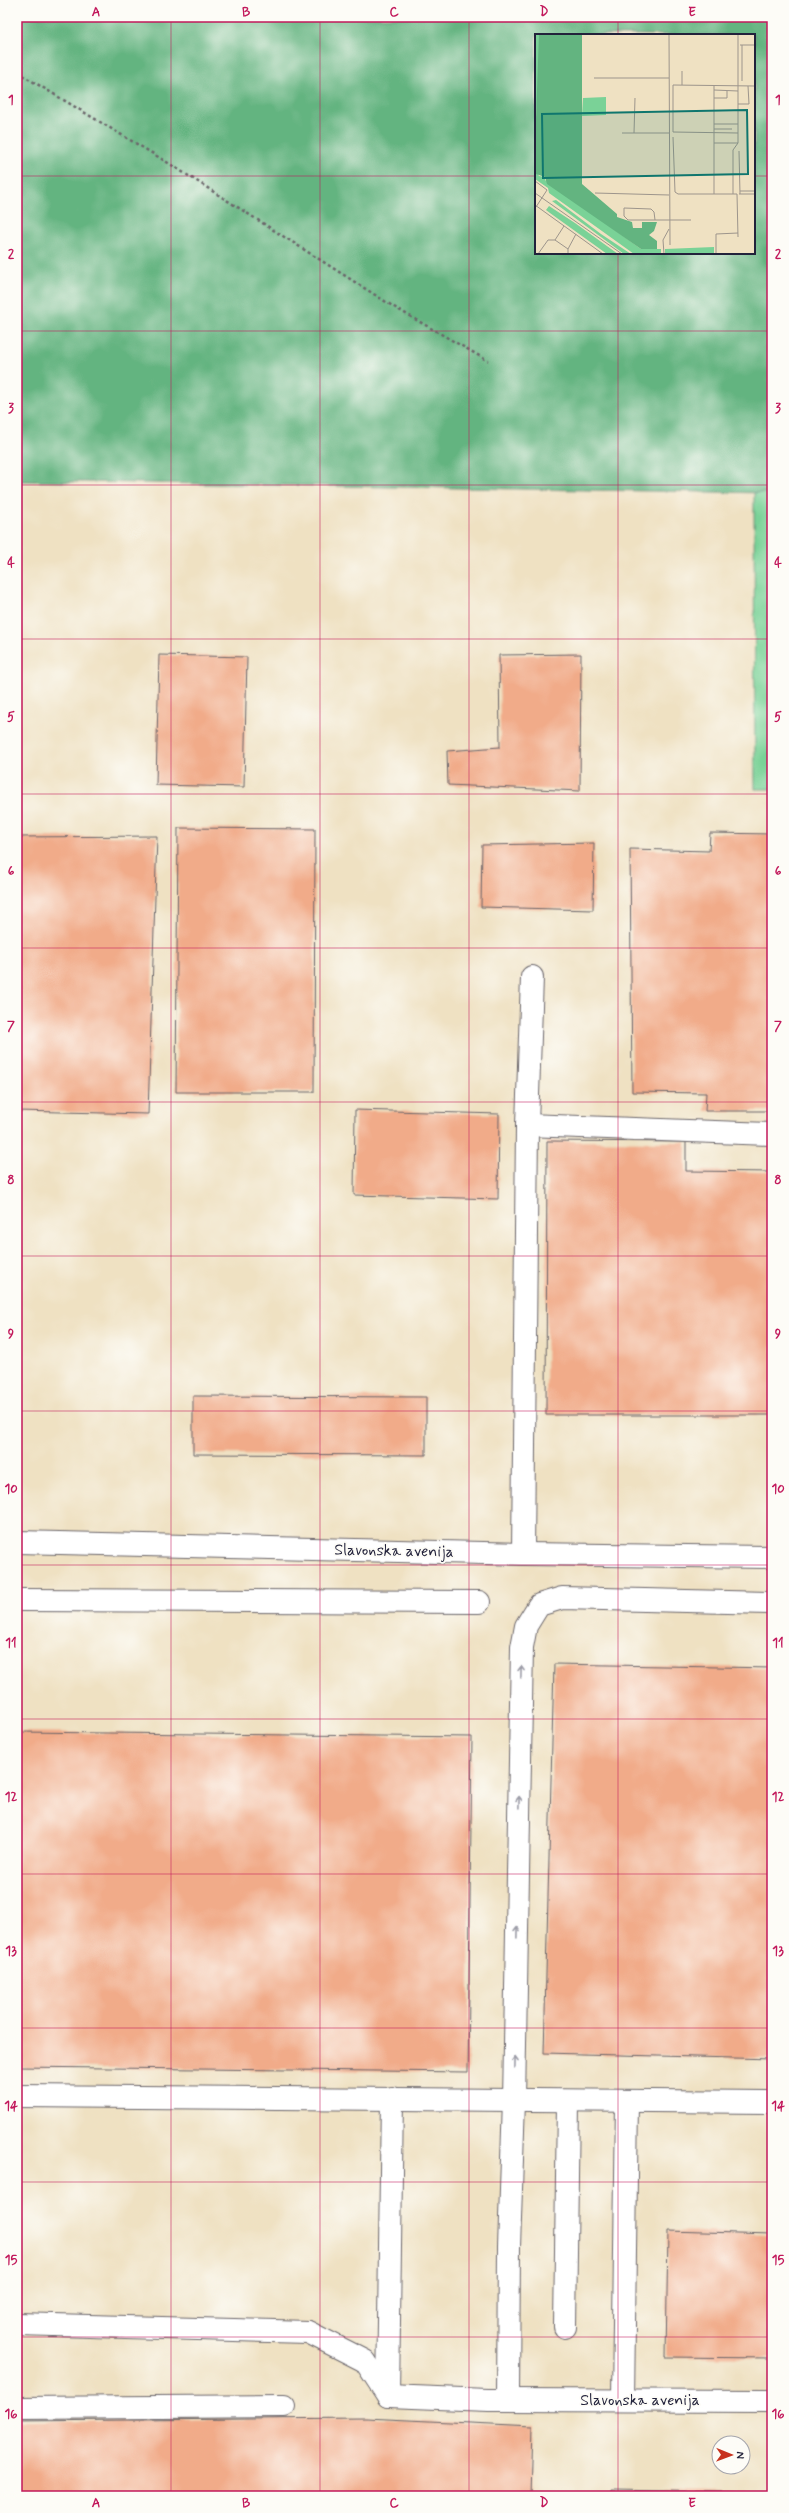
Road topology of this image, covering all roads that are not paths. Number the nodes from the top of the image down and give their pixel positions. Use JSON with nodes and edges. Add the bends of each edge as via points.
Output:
{"nodes":[{"id":1,"x":532,"y":977,"type":"dead end"},
{"id":2,"x":526,"y":1124,"type":"junction"},
{"id":3,"x":772,"y":1134,"type":"edge"},
{"id":4,"x":17,"y":1542,"type":"edge"},
{"id":5,"x":523,"y":1554,"type":"junction"},
{"id":6,"x":772,"y":1556,"type":"edge"},
{"id":7,"x":17,"y":1600,"type":"edge"},
{"id":8,"x":479,"y":1602,"type":"dead end"},
{"id":9,"x":772,"y":1603,"type":"edge"},
{"id":10,"x":17,"y":2096,"type":"edge"},
{"id":11,"x":392,"y":2098,"type":"junction"},
{"id":12,"x":514,"y":2101,"type":"junction"},
{"id":13,"x":568,"y":2102,"type":"junction"},
{"id":14,"x":627,"y":2102,"type":"junction"},
{"id":15,"x":772,"y":2102,"type":"edge"},
{"id":16,"x":17,"y":2324,"type":"edge"},
{"id":17,"x":565,"y":2327,"type":"dead end"},
{"id":18,"x":388,"y":2396,"type":"junction"},
{"id":19,"x":508,"y":2399,"type":"junction"},
{"id":20,"x":623,"y":2399,"type":"junction"},
{"id":21,"x":772,"y":2401,"type":"edge"},
{"id":22,"x":284,"y":2406,"type":"dead end"},
{"id":23,"x":17,"y":2408,"type":"edge"}],
"edges":[{"from":1,"to":2,"type":"street"},
{"from":2,"to":3,"type":"street"},
{"from":2,"to":5,"type":"street"},
{"from":4,"to":5,"type":"street","name":"Slavonska avenija"},
{"from":5,"to":6,"type":"street","name":"Slavonska avenija"},
{"from":7,"to":8,"type":"street"},
{"from":12,"to":9,"type":"street","one_way":true,"via":[[521,1655],[526,1626],[539,1605],[562,1598]]},
{"from":10,"to":11,"type":"street"},
{"from":11,"to":12,"type":"street"},
{"from":11,"to":18,"type":"street"},
{"from":12,"to":13,"type":"street"},
{"from":12,"to":19,"type":"street","via":[[509,2247]]},
{"from":13,"to":14,"type":"street"},
{"from":13,"to":17,"type":"street"},
{"from":14,"to":15,"type":"street"},
{"from":14,"to":20,"type":"street"},
{"from":16,"to":18,"type":"street","via":[[308,2332],[364,2361]]},
{"from":18,"to":19,"type":"street","name":"Slavonska avenija"},
{"from":19,"to":20,"type":"street","name":"Slavonska avenija"},
{"from":20,"to":21,"type":"street","name":"Slavonska avenija"},
{"from":22,"to":23,"type":"street"}]}
